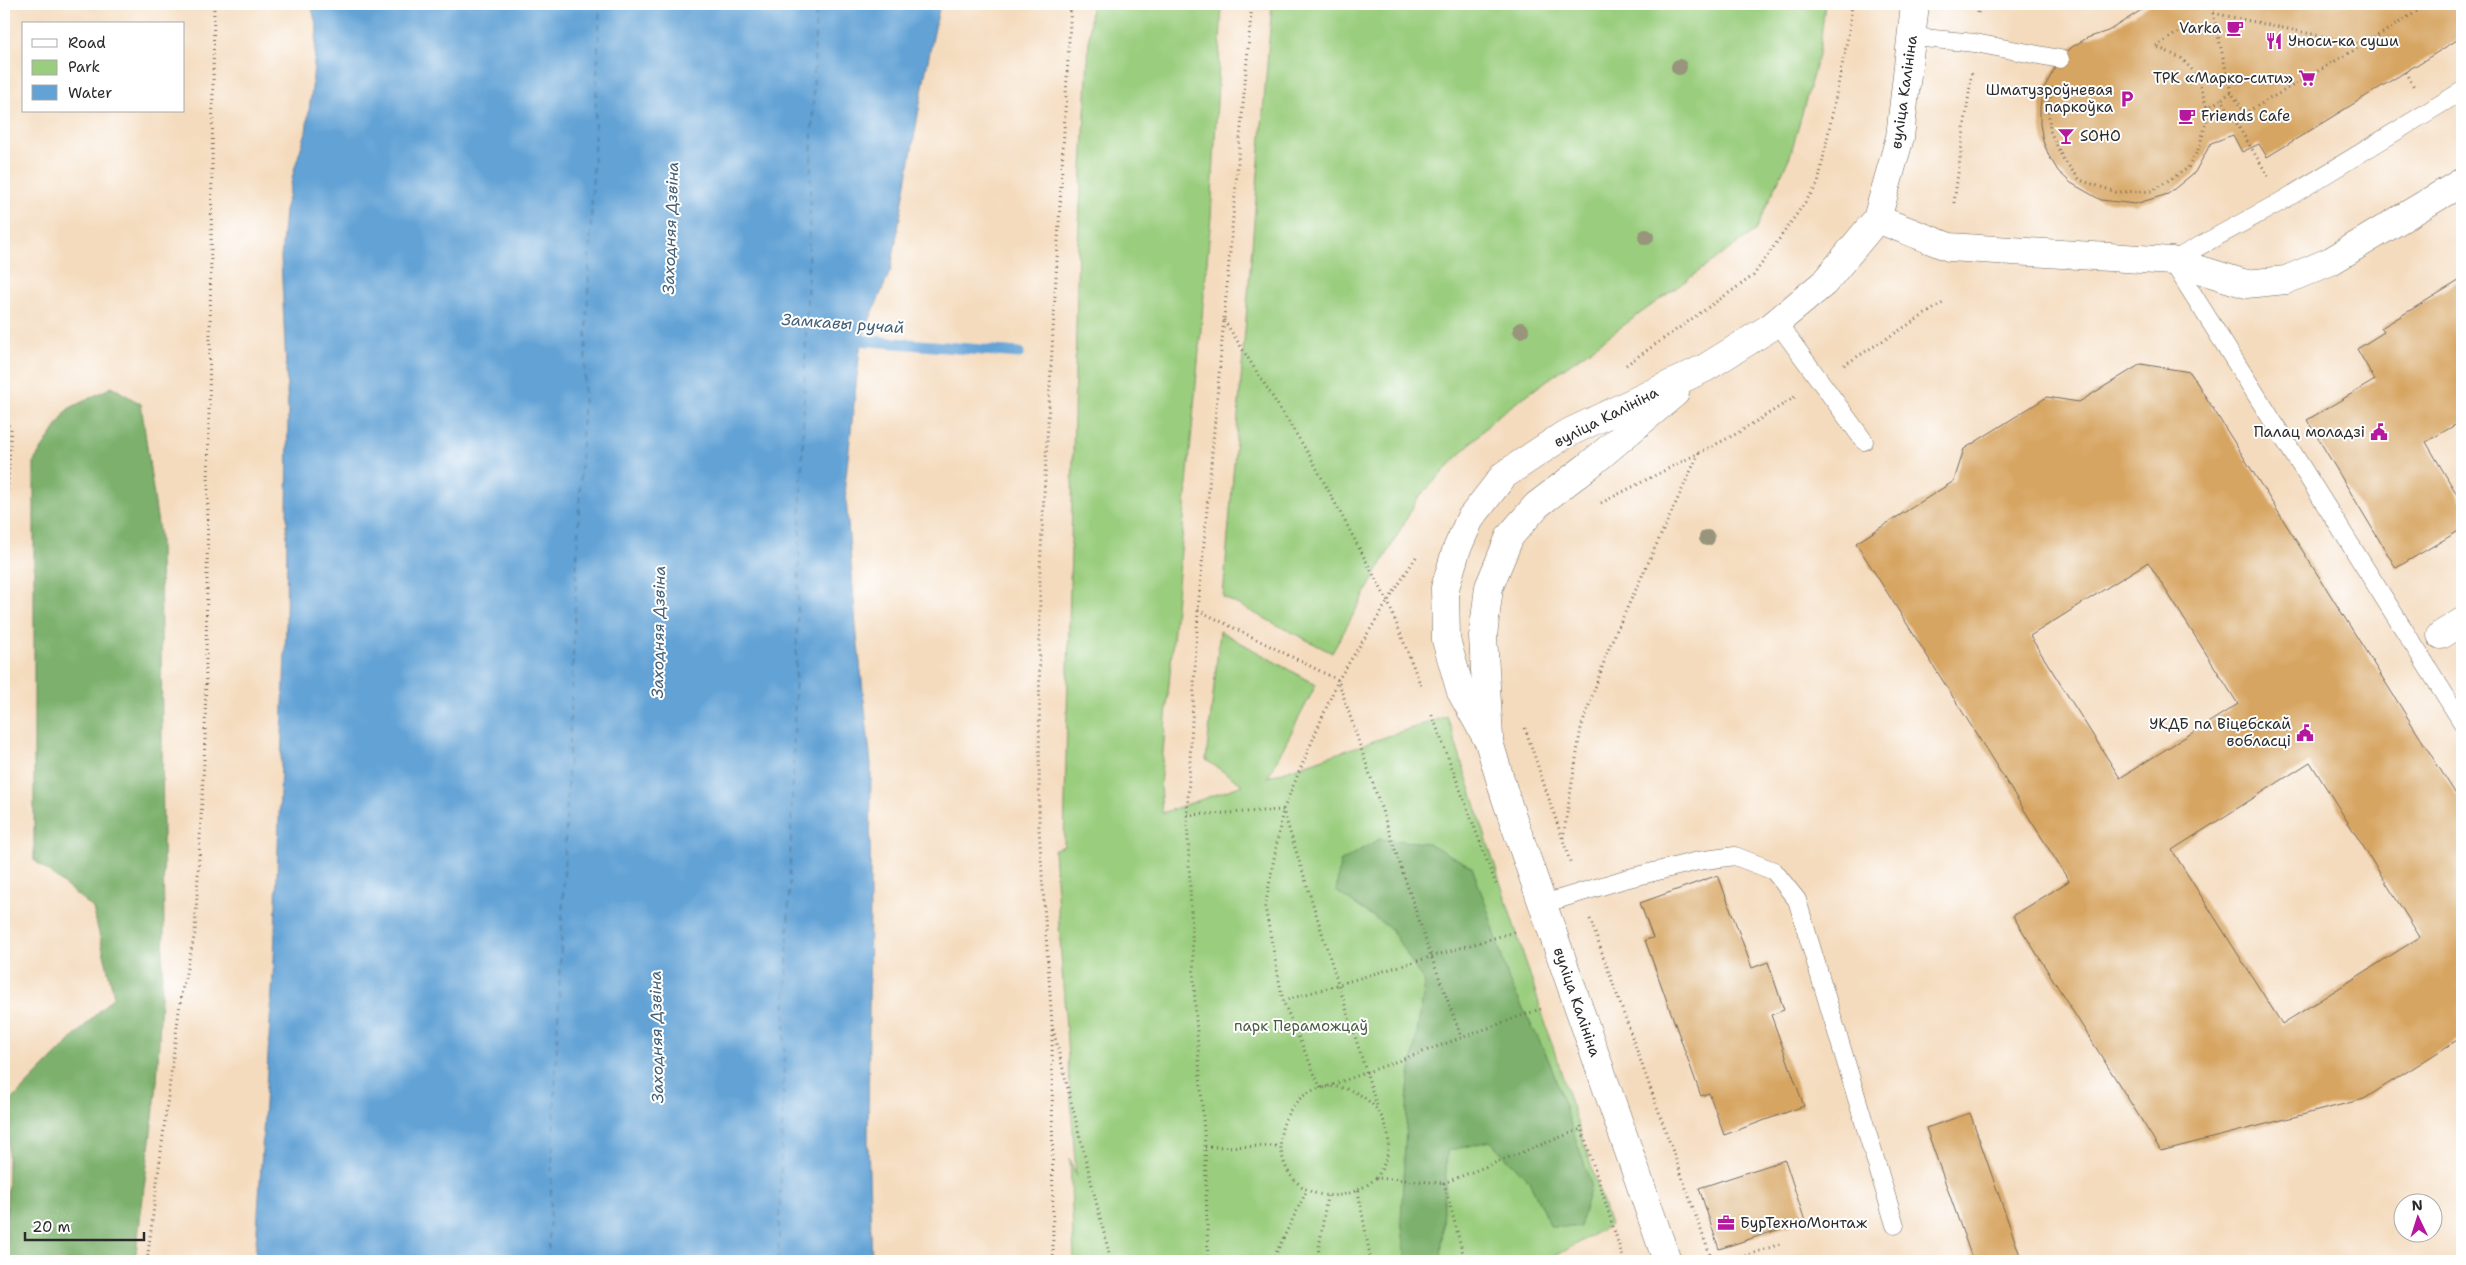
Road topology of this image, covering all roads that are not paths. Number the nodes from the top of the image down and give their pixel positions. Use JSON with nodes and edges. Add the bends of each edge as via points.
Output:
{"nodes":[{"id":1,"x":1915,"y":4,"type":"edge"},
{"id":2,"x":1913,"y":37,"type":"junction"},
{"id":3,"x":2060,"y":59,"type":"road end"},
{"id":4,"x":2462,"y":91,"type":"edge"},
{"id":5,"x":2462,"y":182,"type":"edge"},
{"id":6,"x":1877,"y":218,"type":"junction"},
{"id":7,"x":2172,"y":261,"type":"junction"},
{"id":8,"x":1777,"y":322,"type":"junction"},
{"id":9,"x":1705,"y":368,"type":"junction"},
{"id":10,"x":1864,"y":441,"type":"dead end"},
{"id":11,"x":2462,"y":722,"type":"edge"},
{"id":12,"x":1489,"y":742,"type":"junction"},
{"id":13,"x":1543,"y":904,"type":"junction"},
{"id":14,"x":1895,"y":1225,"type":"dead end"},
{"id":15,"x":1667,"y":1261,"type":"edge"}],
"edges":[{"from":1,"to":2,"type":"street","name":"вуліца Калініна"},
{"from":2,"to":3,"type":"lane"},
{"from":2,"to":6,"type":"street","name":"вуліца Калініна","via":[[1900,137]]},
{"from":4,"to":7,"type":"lane","via":[[2282,201]]},
{"from":5,"to":7,"type":"street","via":[[2331,261],[2286,280],[2246,284]]},
{"from":6,"to":7,"type":"street","via":[[1949,247]]},
{"from":6,"to":8,"type":"street","name":"вуліца Калініна","via":[[1824,283]]},
{"from":7,"to":11,"type":"lane"},
{"from":8,"to":9,"type":"street","name":"вуліца Калініна"},
{"from":8,"to":10,"type":"lane"},
{"from":9,"to":12,"type":"street","name":"вуліца Калініна","via":[[1537,505],[1510,536],[1489,587],[1483,636]]},
{"from":9,"to":12,"type":"street","name":"вуліца Калініна","via":[[1564,435],[1504,475],[1470,518],[1445,588],[1446,640],[1461,692]]},
{"from":12,"to":13,"type":"street","name":"вуліца Калініна"},
{"from":13,"to":14,"type":"lane","via":[[1698,861],[1736,856],[1774,871],[1796,900]]},
{"from":13,"to":15,"type":"street","name":"вуліца Калініна"}]}
